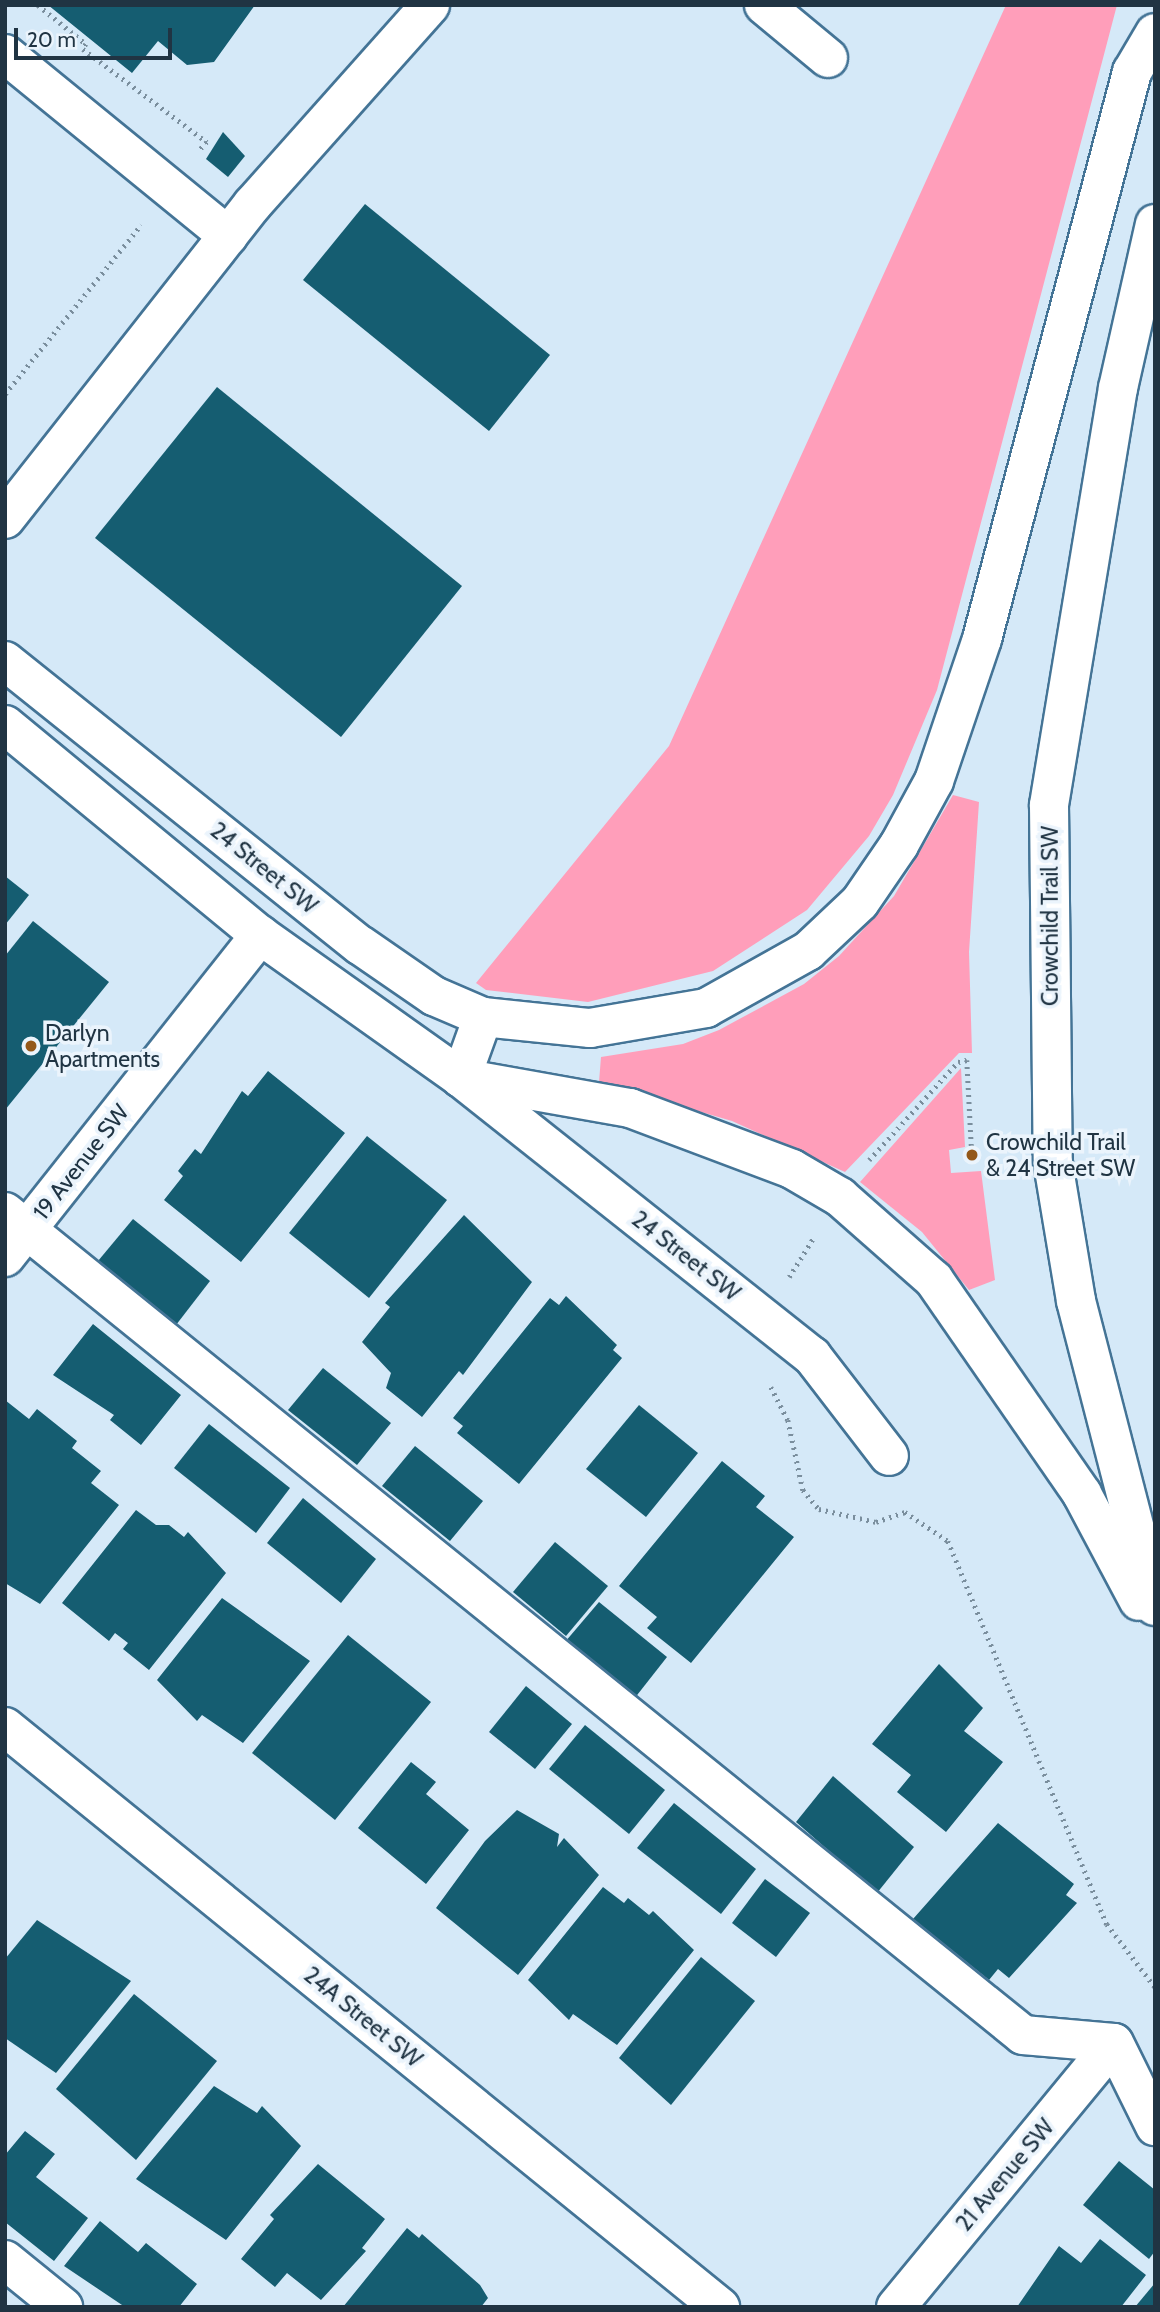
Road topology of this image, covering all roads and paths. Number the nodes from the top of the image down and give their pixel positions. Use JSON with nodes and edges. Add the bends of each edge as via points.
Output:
{"nodes":[{"id":1,"x":38,"y":5,"type":"edge"},
{"id":2,"x":430,"y":5,"type":"edge"},
{"id":3,"x":764,"y":5,"type":"edge"},
{"id":4,"x":1155,"y":33,"type":"edge"},
{"id":5,"x":5,"y":54,"type":"edge"},
{"id":6,"x":828,"y":58,"type":"dead end"},
{"id":7,"x":193,"y":163,"type":"dead end"},
{"id":8,"x":144,"y":220,"type":"dead end"},
{"id":9,"x":1155,"y":224,"type":"edge"},
{"id":10,"x":228,"y":236,"type":"junction"},
{"id":11,"x":5,"y":394,"type":"edge"},
{"id":12,"x":5,"y":519,"type":"edge"},
{"id":13,"x":5,"y":661,"type":"edge"},
{"id":14,"x":5,"y":725,"type":"edge"},
{"id":15,"x":260,"y":934,"type":"junction"},
{"id":16,"x":483,"y":1017,"type":"junction"},
{"id":17,"x":461,"y":1078,"type":"junction"},
{"id":18,"x":972,"y":1156,"type":"dead end"},
{"id":19,"x":863,"y":1167,"type":"dead end"},
{"id":20,"x":817,"y":1231,"type":"dead end"},
{"id":21,"x":13,"y":1233,"type":"edge"},
{"id":22,"x":785,"y":1283,"type":"dead end"},
{"id":23,"x":763,"y":1376,"type":"dead end"},
{"id":24,"x":889,"y":1457,"type":"dead end"},
{"id":25,"x":1155,"y":1606,"type":"edge"},
{"id":26,"x":1155,"y":1632,"type":"edge"},
{"id":27,"x":5,"y":1727,"type":"edge"},
{"id":28,"x":1155,"y":1987,"type":"edge"},
{"id":29,"x":1114,"y":2043,"type":"junction"},
{"id":30,"x":1155,"y":2126,"type":"edge"},
{"id":31,"x":5,"y":2260,"type":"edge"},
{"id":32,"x":64,"y":2307,"type":"edge"},
{"id":33,"x":720,"y":2307,"type":"edge"},
{"id":34,"x":896,"y":2307,"type":"edge"}],
"edges":[{"from":1,"to":7,"type":"path","via":[[86,44],[83,48],[207,142]]},
{"from":2,"to":10,"type":"main road"},
{"from":3,"to":6,"type":"main road"},
{"from":4,"to":16,"type":"main road","name":"24 Street SW","via":[[1132,72],[982,639],[934,781],[899,845],[860,902],[808,951],[706,1008],[590,1028]]},
{"from":5,"to":10,"type":"main road"},
{"from":8,"to":11,"type":"path"},
{"from":9,"to":25,"type":"main road","name":"Crowchild Trail SW","via":[[1118,388],[1049,805],[1053,1163],[1076,1301]]},
{"from":10,"to":12,"type":"main road"},
{"from":13,"to":16,"type":"main road","name":"24 Street SW","via":[[360,945],[434,996]]},
{"from":14,"to":15,"type":"main road","name":"24 Street SW"},
{"from":15,"to":17,"type":"main road","name":"24 Street SW"},
{"from":15,"to":21,"type":"main road","name":"19 Avenue SW"},
{"from":16,"to":17,"type":"main road"},
{"from":17,"to":24,"type":"main road","name":"24 Street SW","via":[[811,1356]]},
{"from":17,"to":26,"type":"main road","via":[[630,1108],[711,1136],[792,1169],[887,1233],[934,1280],[1082,1494]]},
{"from":18,"to":19,"type":"path","via":[[967,1060],[958,1062]]},
{"from":20,"to":22,"type":"path"},
{"from":21,"to":29,"type":"main road","via":[[1023,2035]]},
{"from":23,"to":28,"type":"path","via":[[788,1420],[803,1490],[819,1509],[876,1522],[905,1512],[948,1541],[1107,1924]]},
{"from":27,"to":33,"type":"main road","name":"24A Street SW"},
{"from":29,"to":30,"type":"main road"},
{"from":29,"to":34,"type":"main road","name":"21 Avenue SW"},
{"from":31,"to":32,"type":"main road"}]}
